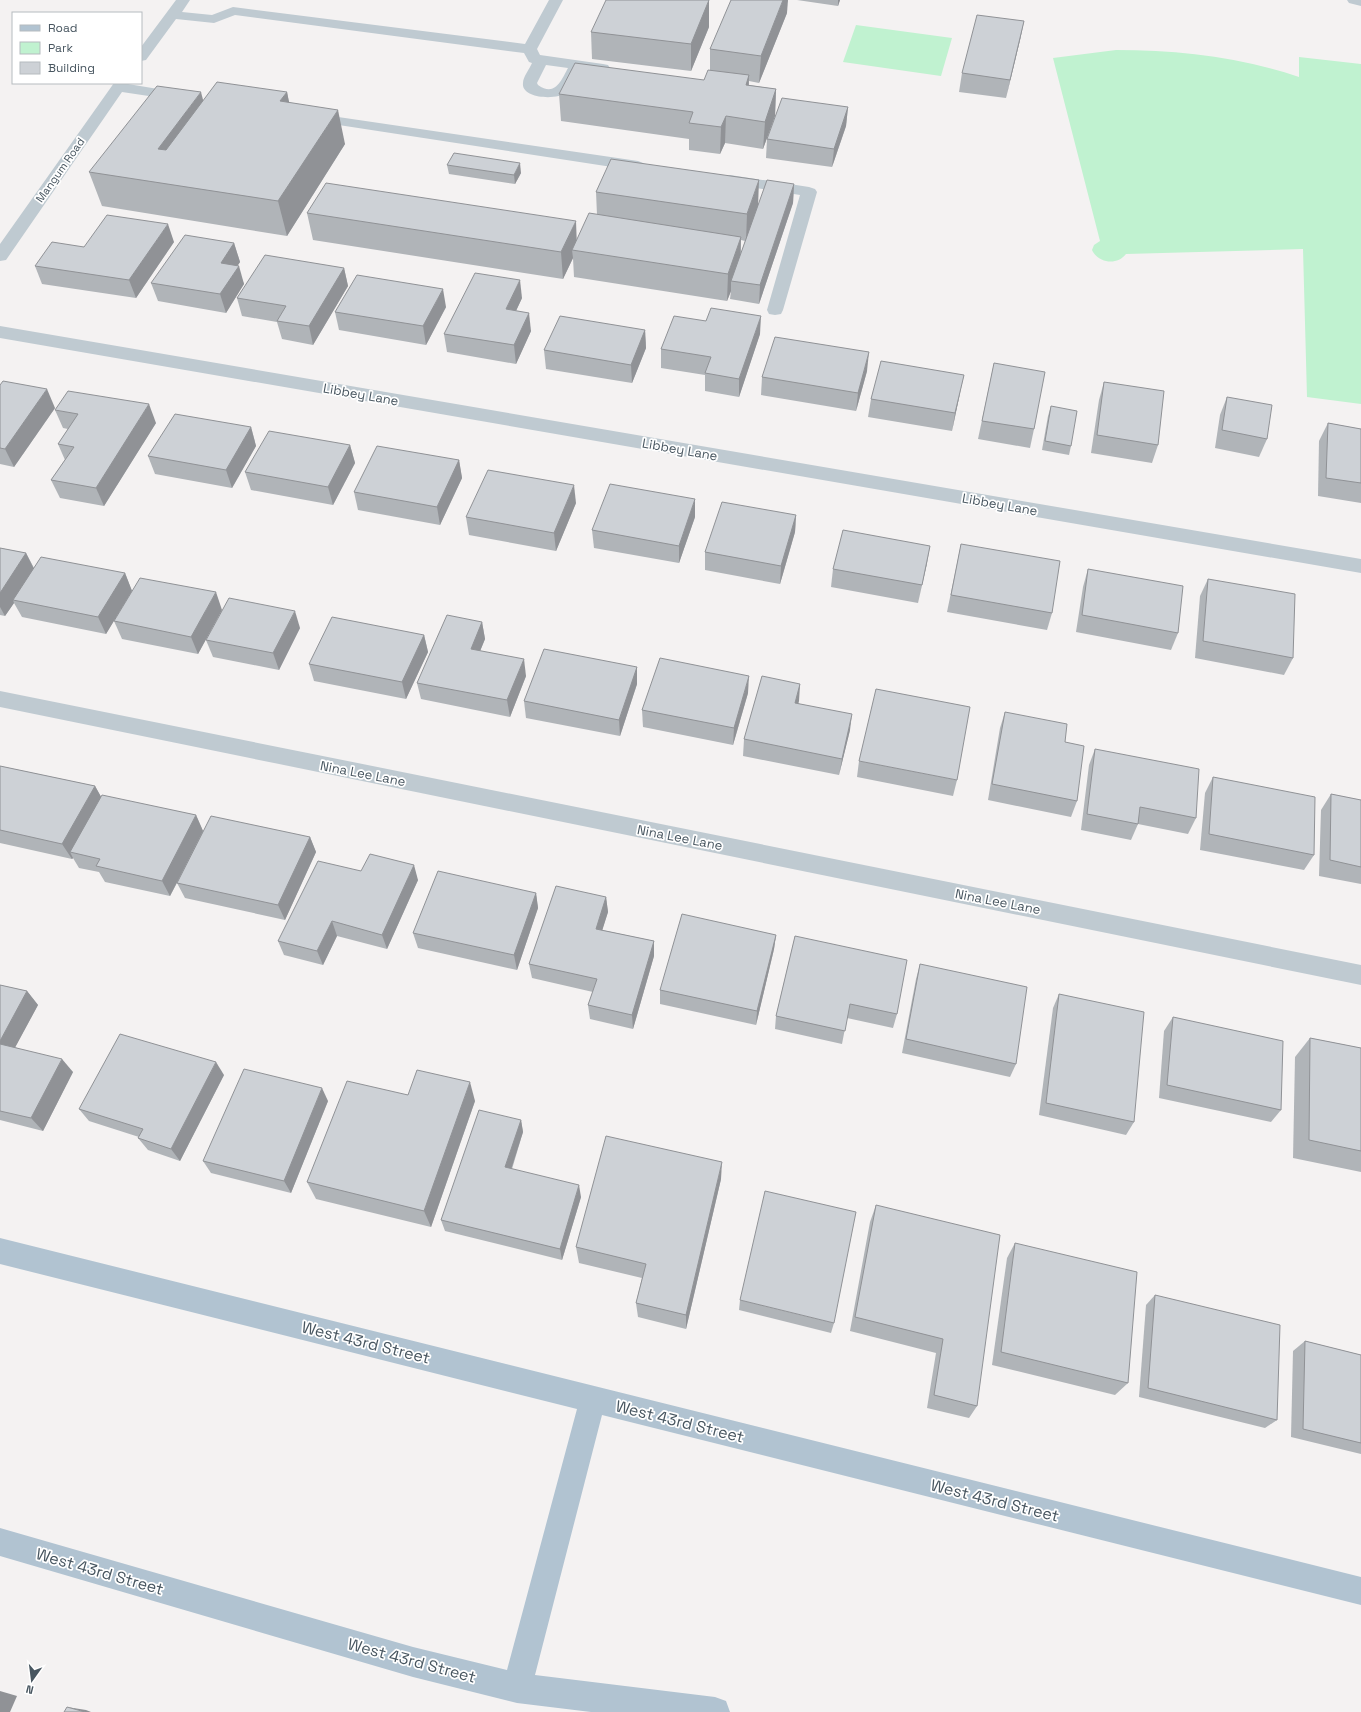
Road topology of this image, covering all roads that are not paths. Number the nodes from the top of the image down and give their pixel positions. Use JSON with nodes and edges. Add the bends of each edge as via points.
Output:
{"nodes":[{"id":1,"x":183,"y":0,"type":"edge"},
{"id":2,"x":556,"y":0,"type":"edge"},
{"id":3,"x":1354,"y":0,"type":"edge"},
{"id":4,"x":1361,"y":2,"type":"edge"},
{"id":5,"x":237,"y":6,"type":"edge"},
{"id":6,"x":173,"y":15,"type":"junction"},
{"id":7,"x":530,"y":50,"type":"junction"},
{"id":8,"x":142,"y":55,"type":"edge"},
{"id":9,"x":541,"y":60,"type":"junction"},
{"id":10,"x":576,"y":65,"type":"junction"},
{"id":11,"x":615,"y":70,"type":"edge"},
{"id":12,"x":119,"y":85,"type":"edge"},
{"id":13,"x":196,"y":99,"type":"edge"},
{"id":14,"x":299,"y":115,"type":"edge"},
{"id":15,"x":652,"y":169,"type":"edge"},
{"id":16,"x":715,"y":178,"type":"edge"},
{"id":17,"x":8,"y":233,"type":"edge"},
{"id":18,"x":0,"y":256,"type":"edge"},
{"id":19,"x":775,"y":310,"type":"dead end"},
{"id":20,"x":0,"y":332,"type":"edge"},
{"id":21,"x":1361,"y":566,"type":"edge"},
{"id":22,"x":0,"y":699,"type":"edge"},
{"id":23,"x":1361,"y":975,"type":"edge"},
{"id":24,"x":0,"y":1251,"type":"edge"},
{"id":25,"x":593,"y":1399,"type":"junction"},
{"id":26,"x":0,"y":1542,"type":"edge"},
{"id":27,"x":1361,"y":1591,"type":"edge"},
{"id":28,"x":517,"y":1688,"type":"junction"},
{"id":29,"x":715,"y":1712,"type":"edge"}],
"edges":[{"from":1,"to":6,"type":"street"},
{"from":2,"to":7,"type":"street"},
{"from":3,"to":4,"type":"street"},
{"from":5,"to":6,"type":"street","via":[[214,19]]},
{"from":5,"to":7,"type":"street"},
{"from":6,"to":8,"type":"street"},
{"from":7,"to":9,"type":"street","via":[[534,59]]},
{"from":9,"to":10,"type":"street"},
{"from":9,"to":10,"type":"street","via":[[530,84],[538,92],[556,93],[565,88]]},
{"from":10,"to":11,"type":"street"},
{"from":12,"to":13,"type":"street"},
{"from":12,"to":17,"type":"street","name":"Mangum Road"},
{"from":14,"to":15,"type":"street"},
{"from":16,"to":19,"type":"street","via":[[809,192]]},
{"from":17,"to":18,"type":"street","name":"Mangum Road"},
{"from":20,"to":21,"type":"street","name":"Libbey Lane"},
{"from":22,"to":23,"type":"street","name":"Nina Lee Lane"},
{"from":24,"to":25,"type":"main road","name":"West 43rd Street"},
{"from":25,"to":27,"type":"main road","name":"West 43rd Street"},
{"from":25,"to":28,"type":"main road"},
{"from":26,"to":28,"type":"main road","name":"West 43rd Street","via":[[413,1662]]},
{"from":28,"to":29,"type":"main road","name":"West 43rd Street"}]}
